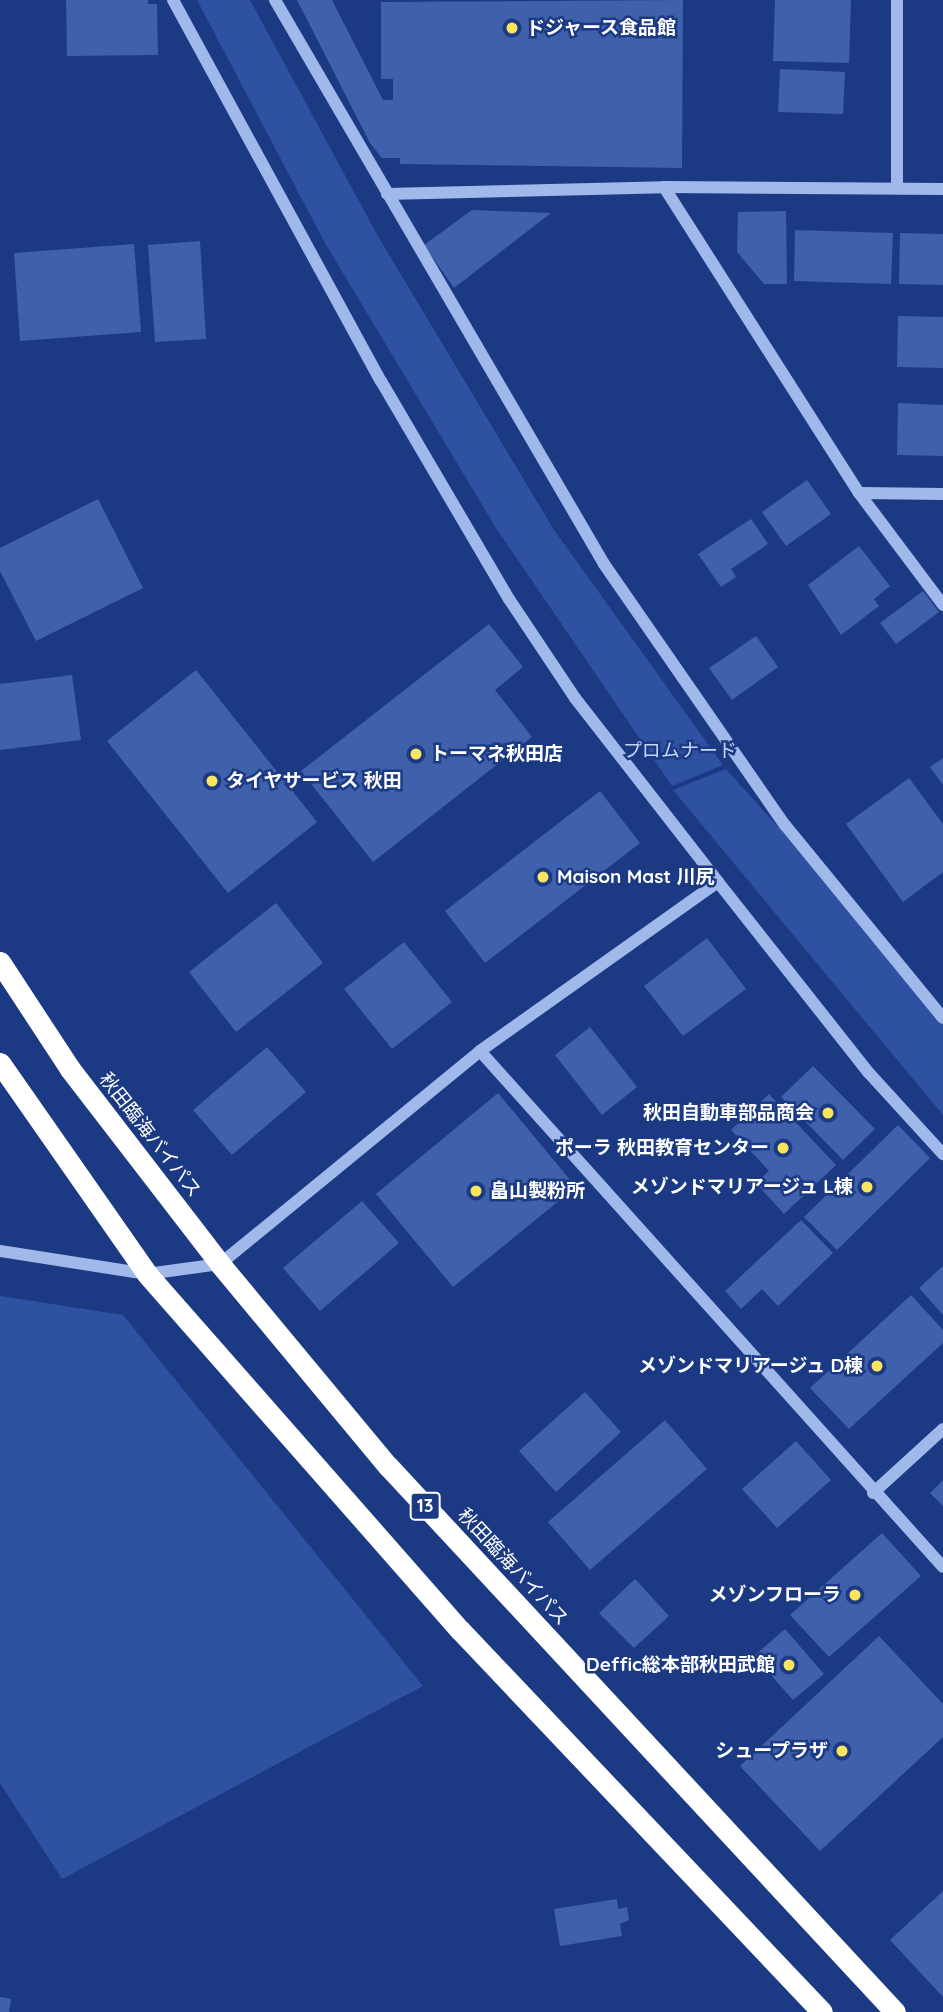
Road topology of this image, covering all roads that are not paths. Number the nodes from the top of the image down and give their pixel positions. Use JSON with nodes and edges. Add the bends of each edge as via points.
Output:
{"nodes":[{"id":1,"x":173,"y":0,"type":"edge"},
{"id":2,"x":275,"y":0,"type":"edge"},
{"id":3,"x":897,"y":0,"type":"edge"},
{"id":4,"x":664,"y":187,"type":"junction"},
{"id":5,"x":897,"y":188,"type":"junction"},
{"id":6,"x":943,"y":189,"type":"edge"},
{"id":7,"x":387,"y":194,"type":"junction"},
{"id":8,"x":859,"y":493,"type":"junction"},
{"id":9,"x":943,"y":494,"type":"edge"},
{"id":10,"x":943,"y":605,"type":"edge"},
{"id":11,"x":718,"y":882,"type":"junction"},
{"id":12,"x":0,"y":962,"type":"edge"},
{"id":13,"x":943,"y":1018,"type":"edge"},
{"id":14,"x":480,"y":1051,"type":"junction"},
{"id":15,"x":0,"y":1063,"type":"edge"},
{"id":16,"x":943,"y":1154,"type":"edge"},
{"id":17,"x":0,"y":1251,"type":"edge"},
{"id":18,"x":220,"y":1264,"type":"junction"},
{"id":19,"x":147,"y":1274,"type":"junction"},
{"id":20,"x":943,"y":1429,"type":"edge"},
{"id":21,"x":873,"y":1493,"type":"junction"},
{"id":22,"x":943,"y":1567,"type":"edge"},
{"id":23,"x":822,"y":2012,"type":"edge"},
{"id":24,"x":895,"y":2012,"type":"edge"}],
"edges":[{"from":1,"to":11,"type":"street","via":[[381,381],[509,599],[575,698]]},
{"from":2,"to":7,"type":"street"},
{"from":3,"to":5,"type":"street"},
{"from":4,"to":5,"type":"street"},
{"from":4,"to":7,"type":"street"},
{"from":4,"to":8,"type":"street"},
{"from":5,"to":6,"type":"street"},
{"from":7,"to":13,"type":"street","via":[[604,565],[785,825]]},
{"from":8,"to":9,"type":"street"},
{"from":8,"to":10,"type":"street"},
{"from":11,"to":14,"type":"street"},
{"from":11,"to":16,"type":"street","via":[[869,1073]]},
{"from":12,"to":18,"type":"highway","name":"秋田臨海バイパス","number":"13","via":[[70,1069]]},
{"from":14,"to":18,"type":"street"},
{"from":14,"to":21,"type":"street"},
{"from":15,"to":19,"type":"highway"},
{"from":17,"to":19,"type":"street"},
{"from":18,"to":19,"type":"street"},
{"from":18,"to":24,"type":"highway","name":"秋田臨海バイパス","number":"13","via":[[388,1466]]},
{"from":19,"to":23,"type":"highway","via":[[460,1630]]},
{"from":20,"to":21,"type":"street"},
{"from":21,"to":22,"type":"street"}]}
